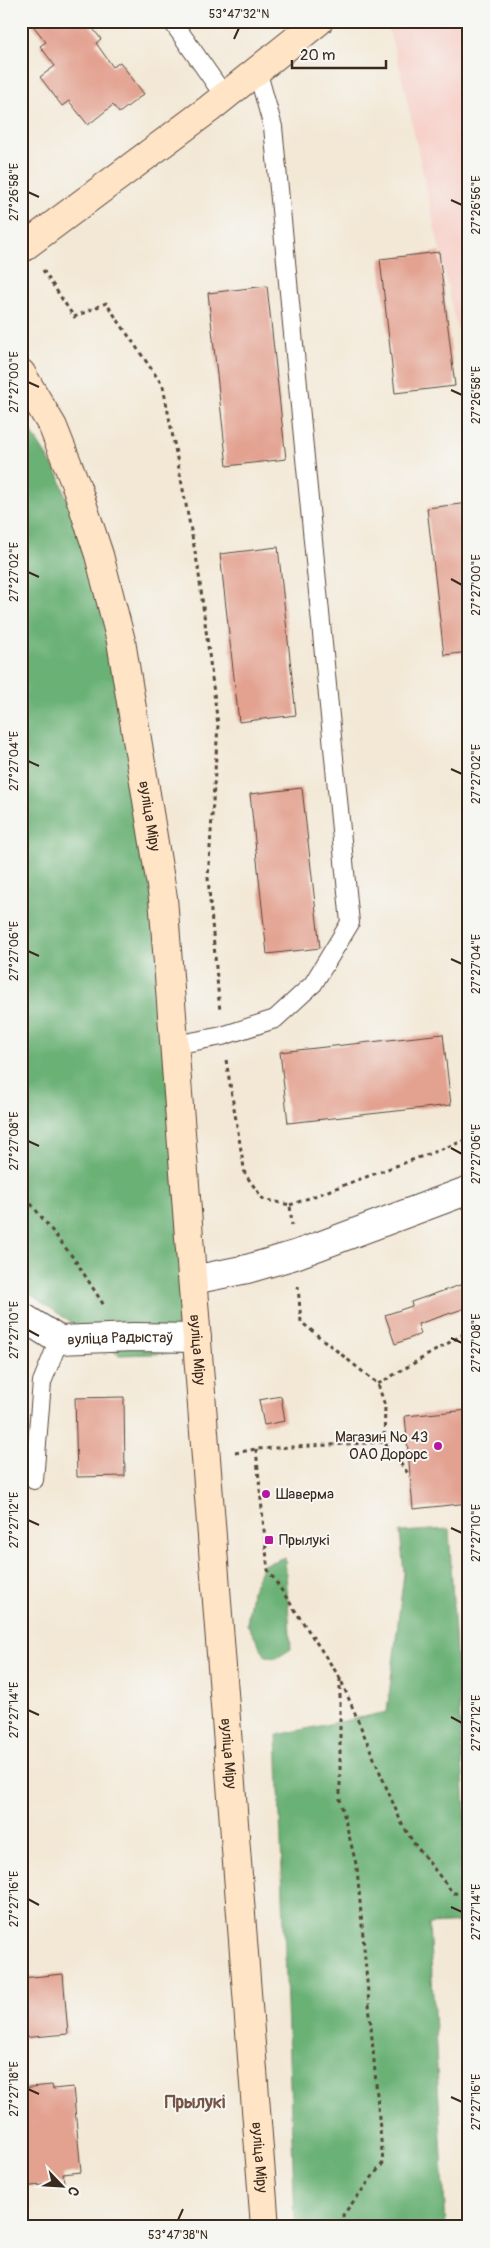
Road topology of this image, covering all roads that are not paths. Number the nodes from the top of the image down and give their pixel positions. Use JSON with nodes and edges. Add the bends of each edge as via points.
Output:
{"nodes":[{"id":1,"x":172,"y":21,"type":"edge"},
{"id":2,"x":319,"y":21,"type":"edge"},
{"id":3,"x":257,"y":70,"type":"junction"},
{"id":4,"x":225,"y":97,"type":"junction"},
{"id":5,"x":24,"y":247,"type":"edge"},
{"id":6,"x":21,"y":373,"type":"edge"},
{"id":7,"x":175,"y":1045,"type":"junction"},
{"id":8,"x":469,"y":1190,"type":"edge"},
{"id":9,"x":193,"y":1280,"type":"junction"},
{"id":10,"x":21,"y":1316,"type":"edge"},
{"id":11,"x":197,"y":1338,"type":"junction"},
{"id":12,"x":59,"y":1340,"type":"junction"},
{"id":13,"x":34,"y":1480,"type":"dead end"},
{"id":14,"x":265,"y":2227,"type":"edge"}],
"edges":[{"from":1,"to":4,"type":"lane"},
{"from":2,"to":3,"type":"street"},
{"from":3,"to":4,"type":"street"},
{"from":3,"to":7,"type":"lane","via":[[273,127],[350,923],[313,984],[276,1019],[222,1036]]},
{"from":4,"to":5,"type":"street"},
{"from":6,"to":7,"type":"street","name":"вуліца Міру","via":[[53,427],[77,488],[99,555],[121,641],[163,898]]},
{"from":7,"to":9,"type":"street","name":"вуліца Міру"},
{"from":8,"to":9,"type":"street","via":[[247,1270]]},
{"from":9,"to":11,"type":"street","name":"вуліца Міру"},
{"from":10,"to":12,"type":"street","name":"вуліца Радыстаў"},
{"from":11,"to":12,"type":"street","name":"вуліца Радыстаў"},
{"from":11,"to":14,"type":"street","name":"вуліца Міру"},
{"from":12,"to":13,"type":"lane","via":[[42,1382]]}]}
